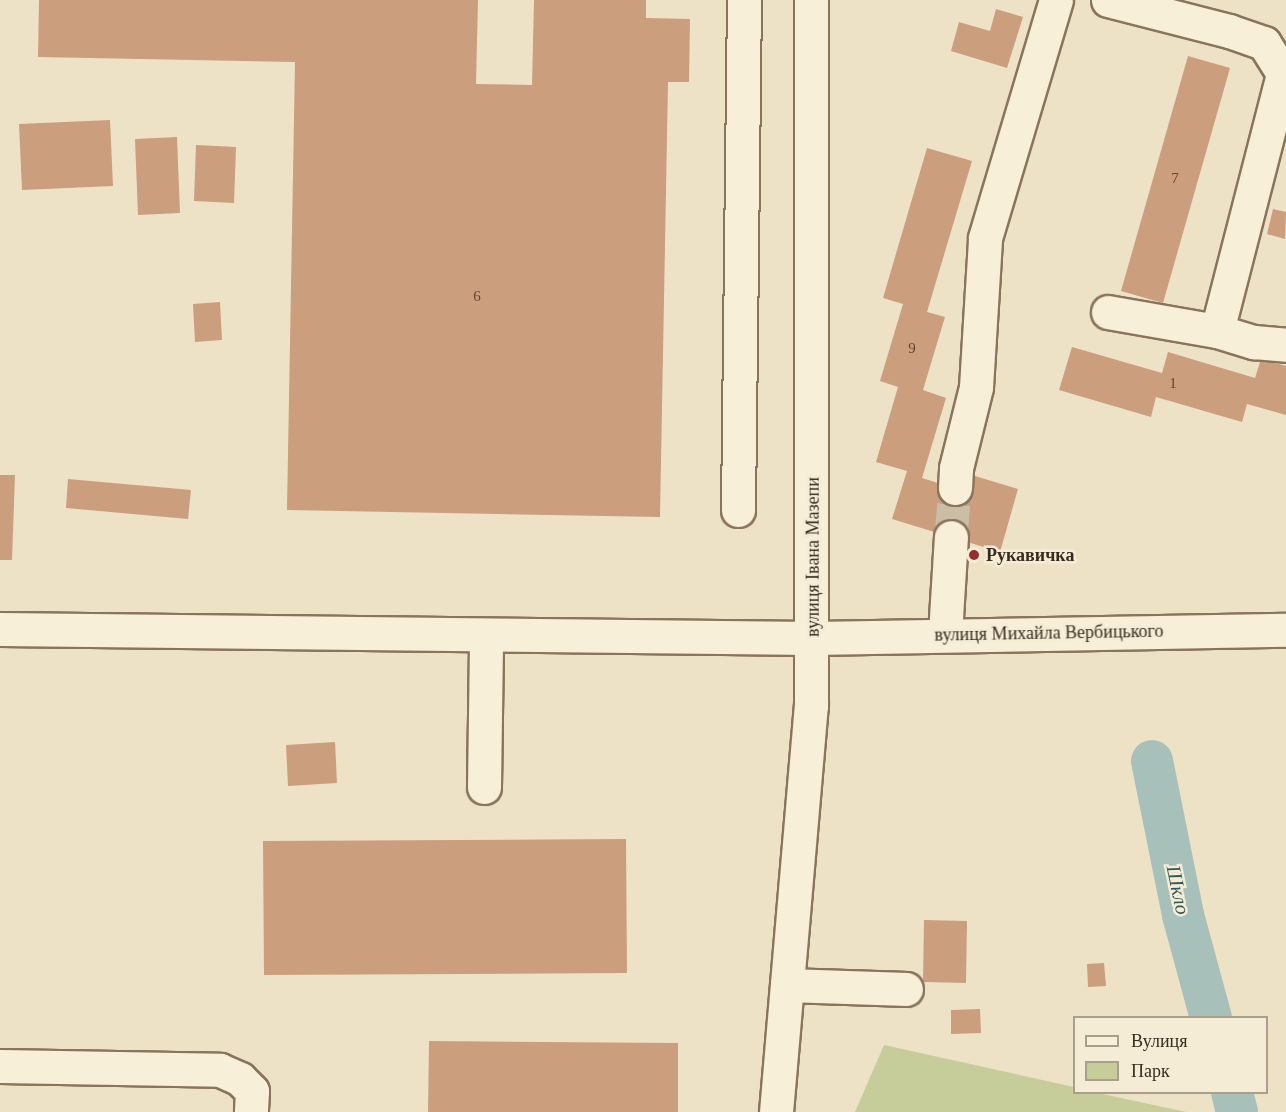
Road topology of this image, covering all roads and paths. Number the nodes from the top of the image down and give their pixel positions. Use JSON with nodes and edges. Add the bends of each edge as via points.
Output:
{"nodes":[{"id":1,"x":744,"y":0,"type":"edge"},
{"id":2,"x":811,"y":0,"type":"edge"},
{"id":3,"x":1056,"y":0,"type":"edge"},
{"id":4,"x":1108,"y":0,"type":"edge"},
{"id":5,"x":1108,"y":312,"type":"dead end"},
{"id":6,"x":1217,"y":331,"type":"junction"},
{"id":7,"x":1286,"y":345,"type":"edge"},
{"id":8,"x":955,"y":488,"type":"tunnel mouth"},
{"id":9,"x":738,"y":510,"type":"dead end"},
{"id":10,"x":951,"y":537,"type":"tunnel mouth"},
{"id":11,"x":0,"y":629,"type":"edge"},
{"id":12,"x":1286,"y":630,"type":"edge"},
{"id":13,"x":945,"y":634,"type":"junction"},
{"id":14,"x":486,"y":635,"type":"junction"},
{"id":15,"x":813,"y":638,"type":"junction"},
{"id":16,"x":484,"y":787,"type":"dead end"},
{"id":17,"x":787,"y":985,"type":"junction"},
{"id":18,"x":906,"y":989,"type":"dead end"},
{"id":19,"x":0,"y":1066,"type":"edge"},
{"id":20,"x":251,"y":1112,"type":"edge"},
{"id":21,"x":776,"y":1112,"type":"edge"}],
"edges":[{"from":1,"to":9,"type":"street"},
{"from":2,"to":15,"type":"street","name":"вулиця Івана Мазепи"},
{"from":3,"to":8,"type":"street","via":[[985,238],[976,387],[956,468]]},
{"from":4,"to":6,"type":"street","via":[[1264,43],[1283,74]]},
{"from":5,"to":6,"type":"street"},
{"from":6,"to":7,"type":"street","via":[[1254,342]]},
{"from":10,"to":13,"type":"street"},
{"from":11,"to":14,"type":"street","name":"вулиця Михайла Вербицького"},
{"from":12,"to":13,"type":"street","name":"вулиця Михайла Вербицького"},
{"from":13,"to":15,"type":"street","name":"вулиця Михайла Вербицького"},
{"from":14,"to":15,"type":"street","name":"вулиця Михайла Вербицького"},
{"from":14,"to":16,"type":"street"},
{"from":15,"to":17,"type":"street","name":"вулиця Івана Мазепи","via":[[811,706]]},
{"from":17,"to":18,"type":"street"},
{"from":17,"to":21,"type":"street","name":"вулиця Івана Мазепи"},
{"from":19,"to":20,"type":"street","via":[[220,1070],[240,1078],[252,1091]]}]}
